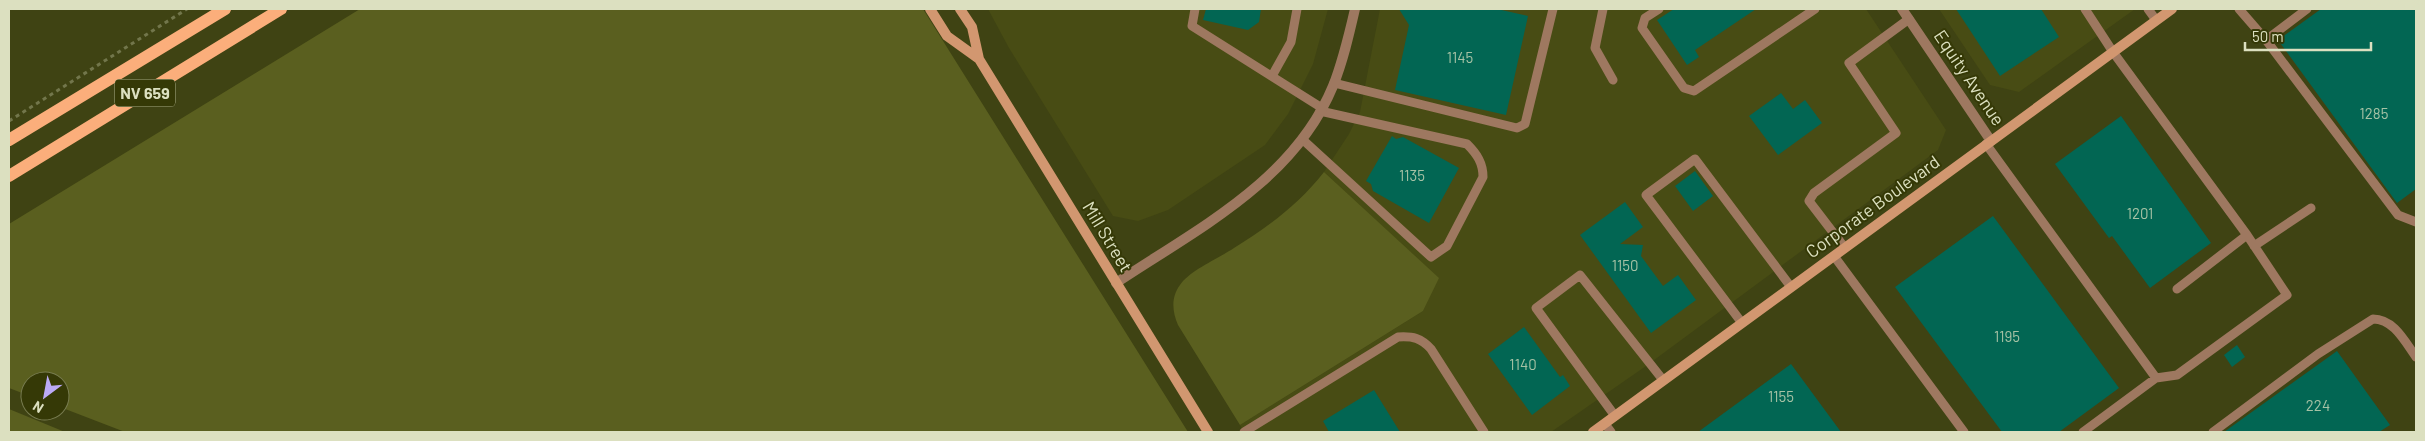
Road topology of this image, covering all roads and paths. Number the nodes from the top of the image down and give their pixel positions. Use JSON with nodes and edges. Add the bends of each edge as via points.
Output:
{"nodes":[{"id":1,"x":187,"y":9,"type":"edge"},
{"id":2,"x":225,"y":9,"type":"edge"},
{"id":3,"x":281,"y":9,"type":"edge"},
{"id":4,"x":930,"y":9,"type":"edge"},
{"id":5,"x":960,"y":9,"type":"edge"},
{"id":6,"x":1195,"y":9,"type":"edge"},
{"id":7,"x":1297,"y":9,"type":"edge"},
{"id":8,"x":1355,"y":9,"type":"edge"},
{"id":9,"x":1552,"y":9,"type":"edge"},
{"id":10,"x":1603,"y":9,"type":"edge"},
{"id":11,"x":1659,"y":9,"type":"edge"},
{"id":12,"x":1816,"y":9,"type":"edge"},
{"id":13,"x":1902,"y":9,"type":"edge"},
{"id":14,"x":2085,"y":9,"type":"edge"},
{"id":15,"x":2148,"y":9,"type":"edge"},
{"id":16,"x":2172,"y":9,"type":"edge"},
{"id":17,"x":2239,"y":9,"type":"edge"},
{"id":18,"x":2306,"y":9,"type":"edge"},
{"id":19,"x":1909,"y":19,"type":"junction"},
{"id":20,"x":2156,"y":20,"type":"junction"},
{"id":21,"x":2266,"y":40,"type":"junction"},
{"id":22,"x":2113,"y":52,"type":"junction"},
{"id":23,"x":979,"y":59,"type":"junction"},
{"id":24,"x":1272,"y":76,"type":"junction"},
{"id":25,"x":1613,"y":80,"type":"dead end"},
{"id":26,"x":1334,"y":83,"type":"junction"},
{"id":27,"x":1321,"y":109,"type":"junction"},
{"id":28,"x":9,"y":120,"type":"edge"},
{"id":29,"x":1302,"y":139,"type":"junction"},
{"id":30,"x":9,"y":140,"type":"edge"},
{"id":31,"x":1989,"y":143,"type":"junction"},
{"id":32,"x":9,"y":176,"type":"edge"},
{"id":33,"x":2311,"y":208,"type":"dead end"},
{"id":34,"x":2416,"y":222,"type":"edge"},
{"id":35,"x":2247,"y":235,"type":"junction"},
{"id":36,"x":2254,"y":246,"type":"junction"},
{"id":37,"x":1845,"y":248,"type":"junction"},
{"id":38,"x":1834,"y":256,"type":"junction"},
{"id":39,"x":1116,"y":283,"type":"junction"},
{"id":40,"x":1791,"y":287,"type":"junction"},
{"id":41,"x":2177,"y":289,"type":"dead end"},
{"id":42,"x":1742,"y":323,"type":"junction"},
{"id":43,"x":2416,"y":357,"type":"edge"},
{"id":44,"x":2156,"y":378,"type":"junction"},
{"id":45,"x":1663,"y":380,"type":"junction"},
{"id":46,"x":1615,"y":416,"type":"junction"},
{"id":47,"x":1608,"y":428,"type":"edge"},
{"id":48,"x":1208,"y":432,"type":"edge"},
{"id":49,"x":1244,"y":432,"type":"edge"},
{"id":50,"x":1484,"y":432,"type":"edge"},
{"id":51,"x":1593,"y":432,"type":"edge"},
{"id":52,"x":1964,"y":432,"type":"edge"},
{"id":53,"x":2083,"y":432,"type":"edge"},
{"id":54,"x":2213,"y":432,"type":"edge"}],
"edges":[{"from":1,"to":28,"type":"path"},
{"from":2,"to":30,"type":"main road","number":"NV 659"},
{"from":3,"to":32,"type":"main road","number":"NV 659"},
{"from":4,"to":23,"type":"street","name":"Mill Street","via":[[947,36]]},
{"from":5,"to":23,"type":"street","name":"Mill Street","via":[[972,27]]},
{"from":6,"to":24,"type":"lane","via":[[1192,26]]},
{"from":7,"to":24,"type":"lane","via":[[1291,42]]},
{"from":8,"to":26,"type":"street"},
{"from":9,"to":26,"type":"lane","via":[[1525,124],[1517,128]]},
{"from":10,"to":25,"type":"lane","via":[[1595,48]]},
{"from":11,"to":12,"type":"lane","via":[[1645,18],[1642,28],[1684,88],[1694,91]]},
{"from":13,"to":19,"type":"street","name":"Equity Avenue"},
{"from":14,"to":22,"type":"lane"},
{"from":15,"to":20,"type":"lane"},
{"from":16,"to":20,"type":"street","name":"Corporate Boulevard"},
{"from":17,"to":21,"type":"lane"},
{"from":18,"to":21,"type":"lane"},
{"from":19,"to":31,"type":"street","name":"Equity Avenue"},
{"from":19,"to":37,"type":"lane","via":[[1849,63],[1896,133],[1814,192],[1809,201]]},
{"from":20,"to":22,"type":"street","name":"Corporate Boulevard"},
{"from":21,"to":34,"type":"lane","via":[[2398,215]]},
{"from":22,"to":31,"type":"street","name":"Corporate Boulevard"},
{"from":22,"to":35,"type":"lane"},
{"from":23,"to":39,"type":"street","name":"Mill Street"},
{"from":24,"to":27,"type":"lane"},
{"from":26,"to":27,"type":"street"},
{"from":27,"to":29,"type":"street"},
{"from":27,"to":29,"type":"lane","via":[[1467,144],[1474,151],[1483,167],[1483,177],[1446,246],[1431,257]]},
{"from":29,"to":39,"type":"street","via":[[1274,172],[1247,195]]},
{"from":31,"to":37,"type":"street","name":"Corporate Boulevard"},
{"from":31,"to":44,"type":"lane"},
{"from":33,"to":36,"type":"lane"},
{"from":35,"to":36,"type":"lane"},
{"from":35,"to":41,"type":"lane"},
{"from":36,"to":44,"type":"lane","via":[[2288,295],[2177,375]]},
{"from":37,"to":38,"type":"street","name":"Corporate Boulevard"},
{"from":38,"to":40,"type":"street","name":"Corporate Boulevard"},
{"from":38,"to":52,"type":"lane"},
{"from":39,"to":48,"type":"street","name":"Mill Street"},
{"from":40,"to":42,"type":"street","name":"Corporate Boulevard"},
{"from":40,"to":42,"type":"lane","via":[[1695,159],[1646,195]]},
{"from":42,"to":45,"type":"street","name":"Corporate Boulevard"},
{"from":43,"to":54,"type":"lane","via":[[2390,324],[2381,319],[2373,320],[2318,354]]},
{"from":44,"to":53,"type":"lane"},
{"from":45,"to":46,"type":"street","name":"Corporate Boulevard"},
{"from":45,"to":46,"type":"lane","via":[[1580,275],[1536,308]]},
{"from":46,"to":47,"type":"street","name":"Corporate Boulevard"},
{"from":47,"to":51,"type":"street","name":"Corporate Boulevard"},
{"from":49,"to":50,"type":"lane","via":[[1398,337],[1410,336],[1423,340],[1431,349]]}]}
